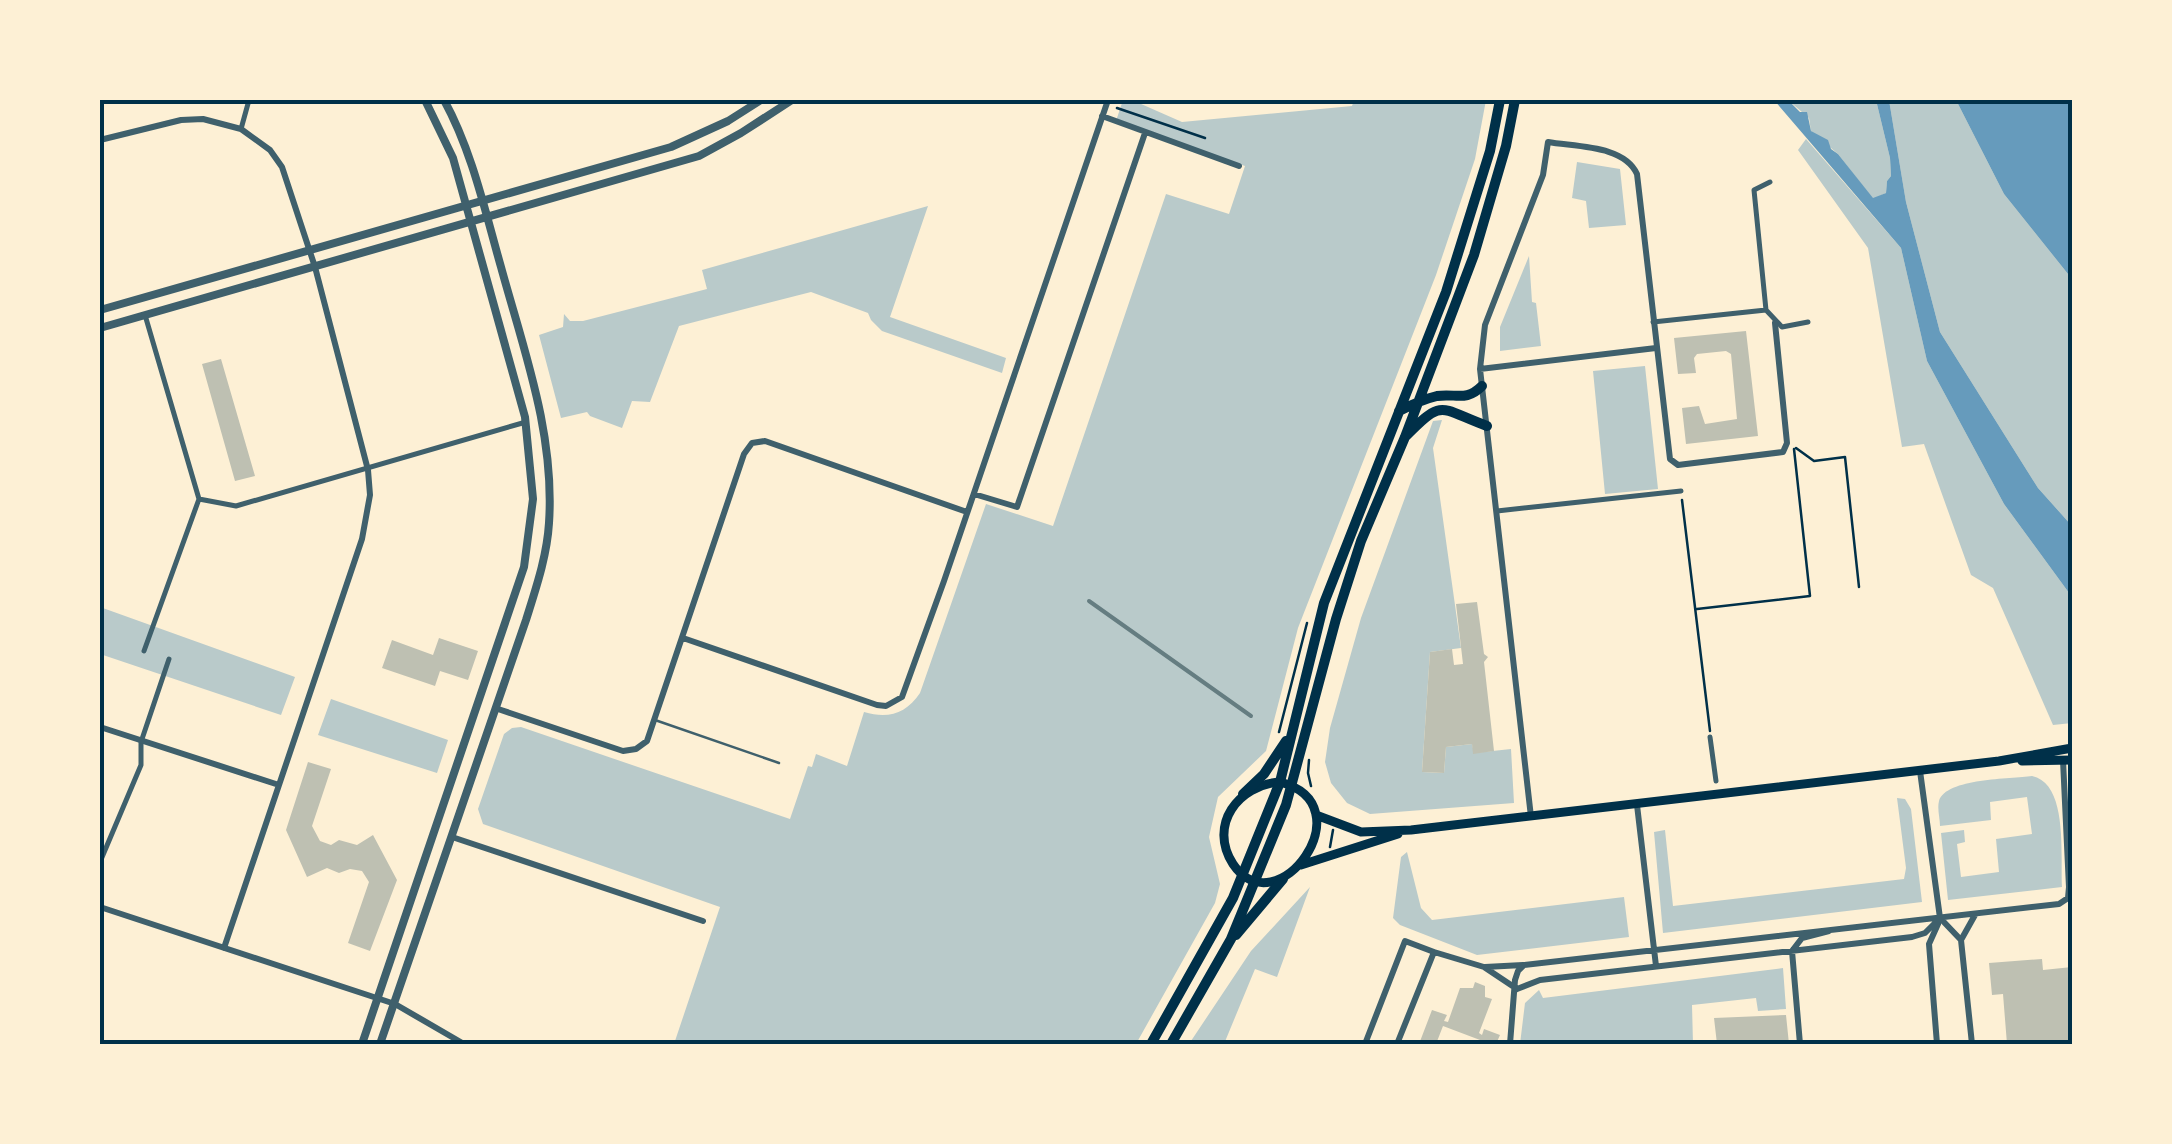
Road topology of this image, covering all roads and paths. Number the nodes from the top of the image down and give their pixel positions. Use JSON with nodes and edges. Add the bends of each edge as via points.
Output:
{"nodes":[{"id":1,"x":249,"y":100,"type":"edge"},
{"id":2,"x":425,"y":100,"type":"edge"},
{"id":3,"x":444,"y":100,"type":"edge"},
{"id":4,"x":761,"y":100,"type":"edge"},
{"id":5,"x":792,"y":100,"type":"edge"},
{"id":6,"x":1500,"y":100,"type":"edge"},
{"id":7,"x":1515,"y":100,"type":"edge"},
{"id":8,"x":1107,"y":102,"type":"edge"},
{"id":9,"x":1102,"y":116,"type":"junction"},
{"id":10,"x":241,"y":129,"type":"junction"},
{"id":11,"x":1145,"y":133,"type":"junction"},
{"id":12,"x":1204,"y":138,"type":"dead end"},
{"id":13,"x":100,"y":140,"type":"edge"},
{"id":14,"x":1239,"y":166,"type":"dead end"},
{"id":15,"x":1770,"y":182,"type":"dead end"},
{"id":16,"x":483,"y":201,"type":"junction"},
{"id":17,"x":466,"y":206,"type":"junction"},
{"id":18,"x":488,"y":219,"type":"junction"},
{"id":19,"x":470,"y":224,"type":"junction"},
{"id":20,"x":308,"y":250,"type":"junction"},
{"id":21,"x":315,"y":267,"type":"junction"},
{"id":22,"x":100,"y":310,"type":"edge"},
{"id":23,"x":1766,"y":310,"type":"junction"},
{"id":24,"x":144,"y":315,"type":"junction"},
{"id":25,"x":1653,"y":322,"type":"junction"},
{"id":26,"x":1808,"y":322,"type":"dead end"},
{"id":27,"x":1776,"y":323,"type":"junction"},
{"id":28,"x":100,"y":328,"type":"edge"},
{"id":29,"x":1656,"y":348,"type":"junction"},
{"id":30,"x":1480,"y":369,"type":"junction"},
{"id":31,"x":1429,"y":375,"type":"junction"},
{"id":32,"x":1482,"y":386,"type":"junction"},
{"id":33,"x":1441,"y":395,"type":"junction"},
{"id":34,"x":1418,"y":402,"type":"junction"},
{"id":35,"x":1399,"y":410,"type":"junction"},
{"id":36,"x":526,"y":422,"type":"junction"},
{"id":37,"x":1487,"y":426,"type":"junction"},
{"id":38,"x":1405,"y":437,"type":"junction"},
{"id":39,"x":1794,"y":447,"type":"dead end"},
{"id":40,"x":1803,"y":453,"type":"dead end"},
{"id":41,"x":368,"y":470,"type":"junction"},
{"id":42,"x":1681,"y":491,"type":"joint"},
{"id":43,"x":974,"y":494,"type":"junction"},
{"id":44,"x":199,"y":499,"type":"junction"},
{"id":45,"x":1497,"y":511,"type":"junction"},
{"id":46,"x":968,"y":512,"type":"junction"},
{"id":47,"x":1859,"y":586,"type":"dead end"},
{"id":48,"x":1695,"y":609,"type":"junction"},
{"id":49,"x":683,"y":638,"type":"junction"},
{"id":50,"x":144,"y":651,"type":"dead end"},
{"id":51,"x":169,"y":659,"type":"dead end"},
{"id":52,"x":495,"y":708,"type":"junction"},
{"id":53,"x":654,"y":719,"type":"junction"},
{"id":54,"x":100,"y":728,"type":"edge"},
{"id":55,"x":1292,"y":732,"type":"junction"},
{"id":56,"x":1710,"y":737,"type":"joint"},
{"id":57,"x":141,"y":742,"type":"junction"},
{"id":58,"x":2072,"y":748,"type":"edge"},
{"id":59,"x":1308,"y":754,"type":"dead end"},
{"id":60,"x":2067,"y":760,"type":"edge"},
{"id":61,"x":2000,"y":761,"type":"junction"},
{"id":62,"x":779,"y":763,"type":"dead end"},
{"id":63,"x":1920,"y":770,"type":"junction"},
{"id":64,"x":1716,"y":780,"type":"dead end"},
{"id":65,"x":1280,"y":782,"type":"junction"},
{"id":66,"x":278,"y":785,"type":"junction"},
{"id":67,"x":1292,"y":785,"type":"junction"},
{"id":68,"x":1314,"y":792,"type":"dead end"},
{"id":69,"x":1242,"y":794,"type":"junction"},
{"id":70,"x":1637,"y":805,"type":"junction"},
{"id":71,"x":1316,"y":815,"type":"junction"},
{"id":72,"x":1530,"y":816,"type":"junction"},
{"id":73,"x":1334,"y":824,"type":"junction"},
{"id":74,"x":1410,"y":830,"type":"junction"},
{"id":75,"x":452,"y":836,"type":"junction"},
{"id":76,"x":1330,"y":854,"type":"junction"},
{"id":77,"x":100,"y":862,"type":"edge"},
{"id":78,"x":1301,"y":865,"type":"junction"},
{"id":79,"x":1244,"y":875,"type":"junction"},
{"id":80,"x":1284,"y":879,"type":"junction"},
{"id":81,"x":1257,"y":881,"type":"junction"},
{"id":82,"x":100,"y":907,"type":"edge"},
{"id":83,"x":1975,"y":915,"type":"junction"},
{"id":84,"x":1940,"y":918,"type":"junction"},
{"id":85,"x":703,"y":921,"type":"dead end"},
{"id":86,"x":1837,"y":928,"type":"junction"},
{"id":87,"x":1231,"y":939,"type":"junction"},
{"id":88,"x":1961,"y":940,"type":"junction"},
{"id":89,"x":1842,"y":945,"type":"junction"},
{"id":90,"x":224,"y":948,"type":"junction"},
{"id":91,"x":1654,"y":950,"type":"junction"},
{"id":92,"x":1792,"y":951,"type":"junction"},
{"id":93,"x":1434,"y":952,"type":"junction"},
{"id":94,"x":1524,"y":965,"type":"junction"},
{"id":95,"x":1484,"y":966,"type":"junction"},
{"id":96,"x":1656,"y":966,"type":"junction"},
{"id":97,"x":1516,"y":990,"type":"junction"},
{"id":98,"x":378,"y":1000,"type":"junction"},
{"id":99,"x":395,"y":1004,"type":"junction"},
{"id":100,"x":362,"y":1044,"type":"edge"},
{"id":101,"x":380,"y":1044,"type":"edge"},
{"id":102,"x":464,"y":1044,"type":"edge"},
{"id":103,"x":1151,"y":1044,"type":"edge"},
{"id":104,"x":1172,"y":1044,"type":"edge"},
{"id":105,"x":1365,"y":1044,"type":"edge"},
{"id":106,"x":1397,"y":1044,"type":"edge"},
{"id":107,"x":1510,"y":1044,"type":"edge"},
{"id":108,"x":1800,"y":1044,"type":"edge"},
{"id":109,"x":1938,"y":1044,"type":"edge"},
{"id":110,"x":1972,"y":1044,"type":"edge"}],
"edges":[{"from":1,"to":10,"type":"street"},
{"from":2,"to":17,"type":"street"},
{"from":3,"to":16,"type":"street"},
{"from":4,"to":16,"type":"street","via":[[671,147]]},
{"from":5,"to":18,"type":"street","via":[[698,156]]},
{"from":6,"to":35,"type":"highway","via":[[1462,244]]},
{"from":7,"to":31,"type":"highway","via":[[1474,256]]},
{"from":8,"to":9,"type":"street"},
{"from":8,"to":12,"type":"path"},
{"from":9,"to":11,"type":"street"},
{"from":9,"to":43,"type":"street"},
{"from":10,"to":13,"type":"street","via":[[181,120]]},
{"from":10,"to":20,"type":"street","via":[[282,167]]},
{"from":11,"to":14,"type":"street"},
{"from":11,"to":43,"type":"street","via":[[1017,508]]},
{"from":15,"to":23,"type":"street","via":[[1754,190]]},
{"from":16,"to":17,"type":"street"},
{"from":16,"to":18,"type":"street"},
{"from":17,"to":19,"type":"street"},
{"from":17,"to":20,"type":"street"},
{"from":18,"to":19,"type":"street"},
{"from":18,"to":52,"type":"street","via":[[538,398],[550,491],[538,582]]},
{"from":19,"to":21,"type":"street"},
{"from":19,"to":36,"type":"street"},
{"from":20,"to":21,"type":"street"},
{"from":20,"to":22,"type":"street"},
{"from":21,"to":24,"type":"street"},
{"from":21,"to":41,"type":"street"},
{"from":23,"to":25,"type":"street"},
{"from":23,"to":27,"type":"street"},
{"from":24,"to":28,"type":"street"},
{"from":24,"to":44,"type":"street"},
{"from":25,"to":29,"type":"street"},
{"from":25,"to":30,"type":"street","via":[[1634,168],[1620,155],[1548,142],[1543,175],[1485,326]]},
{"from":26,"to":27,"type":"street"},
{"from":27,"to":29,"type":"street","via":[[1784,452],[1678,465],[1670,459]]},
{"from":29,"to":30,"type":"street"},
{"from":30,"to":32,"type":"street"},
{"from":31,"to":33,"type":"highway"},
{"from":31,"to":34,"type":"highway"},
{"from":32,"to":33,"type":"highway","via":[[1461,398]]},
{"from":32,"to":37,"type":"street"},
{"from":33,"to":34,"type":"highway"},
{"from":34,"to":35,"type":"highway"},
{"from":34,"to":38,"type":"highway"},
{"from":35,"to":55,"type":"highway","via":[[1324,602]]},
{"from":36,"to":41,"type":"street"},
{"from":36,"to":98,"type":"street","via":[[533,499],[524,568]]},
{"from":37,"to":38,"type":"highway","via":[[1439,409]]},
{"from":37,"to":45,"type":"street"},
{"from":38,"to":67,"type":"highway","via":[[1361,541]]},
{"from":39,"to":48,"type":"path","via":[[1810,596]]},
{"from":40,"to":47,"type":"path","via":[[1814,461],[1845,457]]},
{"from":41,"to":44,"type":"street","via":[[236,506]]},
{"from":41,"to":66,"type":"street","via":[[362,539]]},
{"from":42,"to":45,"type":"street"},
{"from":42,"to":48,"type":"path"},
{"from":43,"to":46,"type":"street"},
{"from":44,"to":50,"type":"street"},
{"from":45,"to":72,"type":"street"},
{"from":46,"to":49,"type":"street","via":[[896,702],[877,706]]},
{"from":46,"to":49,"type":"street","via":[[765,441],[752,443]]},
{"from":48,"to":56,"type":"path"},
{"from":49,"to":53,"type":"street"},
{"from":51,"to":57,"type":"street"},
{"from":52,"to":53,"type":"street","via":[[623,751],[647,741]]},
{"from":52,"to":75,"type":"street"},
{"from":53,"to":62,"type":"lane"},
{"from":54,"to":57,"type":"street"},
{"from":55,"to":65,"type":"highway"},
{"from":55,"to":69,"type":"highway"},
{"from":56,"to":64,"type":"street"},
{"from":57,"to":66,"type":"street"},
{"from":57,"to":77,"type":"street","via":[[142,765]]},
{"from":58,"to":61,"type":"main road"},
{"from":59,"to":68,"type":"path"},
{"from":60,"to":61,"type":"main road"},
{"from":60,"to":83,"type":"street","via":[[2068,898],[2054,906]]},
{"from":61,"to":63,"type":"main road"},
{"from":63,"to":70,"type":"main road"},
{"from":63,"to":84,"type":"street"},
{"from":65,"to":67,"type":"main road"},
{"from":65,"to":69,"type":"main road"},
{"from":65,"to":79,"type":"highway"},
{"from":66,"to":90,"type":"street"},
{"from":67,"to":71,"type":"main road","via":[[1306,794]]},
{"from":67,"to":81,"type":"highway"},
{"from":69,"to":79,"type":"main road","via":[[1228,816],[1226,835],[1227,852]]},
{"from":70,"to":72,"type":"main road"},
{"from":70,"to":91,"type":"street"},
{"from":71,"to":73,"type":"main road"},
{"from":71,"to":78,"type":"main road"},
{"from":72,"to":74,"type":"main road"},
{"from":73,"to":74,"type":"main road","via":[[1361,832]]},
{"from":73,"to":76,"type":"path"},
{"from":74,"to":76,"type":"main road"},
{"from":75,"to":85,"type":"street"},
{"from":75,"to":99,"type":"street"},
{"from":76,"to":78,"type":"main road"},
{"from":78,"to":80,"type":"main road"},
{"from":79,"to":81,"type":"main road"},
{"from":79,"to":103,"type":"highway"},
{"from":80,"to":81,"type":"main road"},
{"from":80,"to":87,"type":"highway"},
{"from":81,"to":87,"type":"highway"},
{"from":82,"to":90,"type":"street"},
{"from":83,"to":84,"type":"street"},
{"from":83,"to":88,"type":"street"},
{"from":84,"to":86,"type":"street"},
{"from":84,"to":88,"type":"street"},
{"from":84,"to":89,"type":"street","via":[[1921,936]]},
{"from":84,"to":109,"type":"street","via":[[1929,944]]},
{"from":86,"to":89,"type":"street"},
{"from":86,"to":91,"type":"street"},
{"from":86,"to":92,"type":"street","via":[[1802,938]]},
{"from":87,"to":104,"type":"highway"},
{"from":88,"to":110,"type":"street"},
{"from":89,"to":92,"type":"street"},
{"from":90,"to":98,"type":"street"},
{"from":91,"to":94,"type":"street"},
{"from":91,"to":96,"type":"street"},
{"from":92,"to":96,"type":"street"},
{"from":92,"to":108,"type":"street"},
{"from":93,"to":95,"type":"street"},
{"from":93,"to":105,"type":"street","via":[[1405,941]]},
{"from":93,"to":106,"type":"street"},
{"from":94,"to":95,"type":"street"},
{"from":94,"to":97,"type":"street"},
{"from":95,"to":97,"type":"street"},
{"from":96,"to":97,"type":"street","via":[[1540,980]]},
{"from":97,"to":107,"type":"street"},
{"from":98,"to":99,"type":"street"},
{"from":98,"to":100,"type":"street"},
{"from":99,"to":101,"type":"street"},
{"from":99,"to":102,"type":"street"}]}
